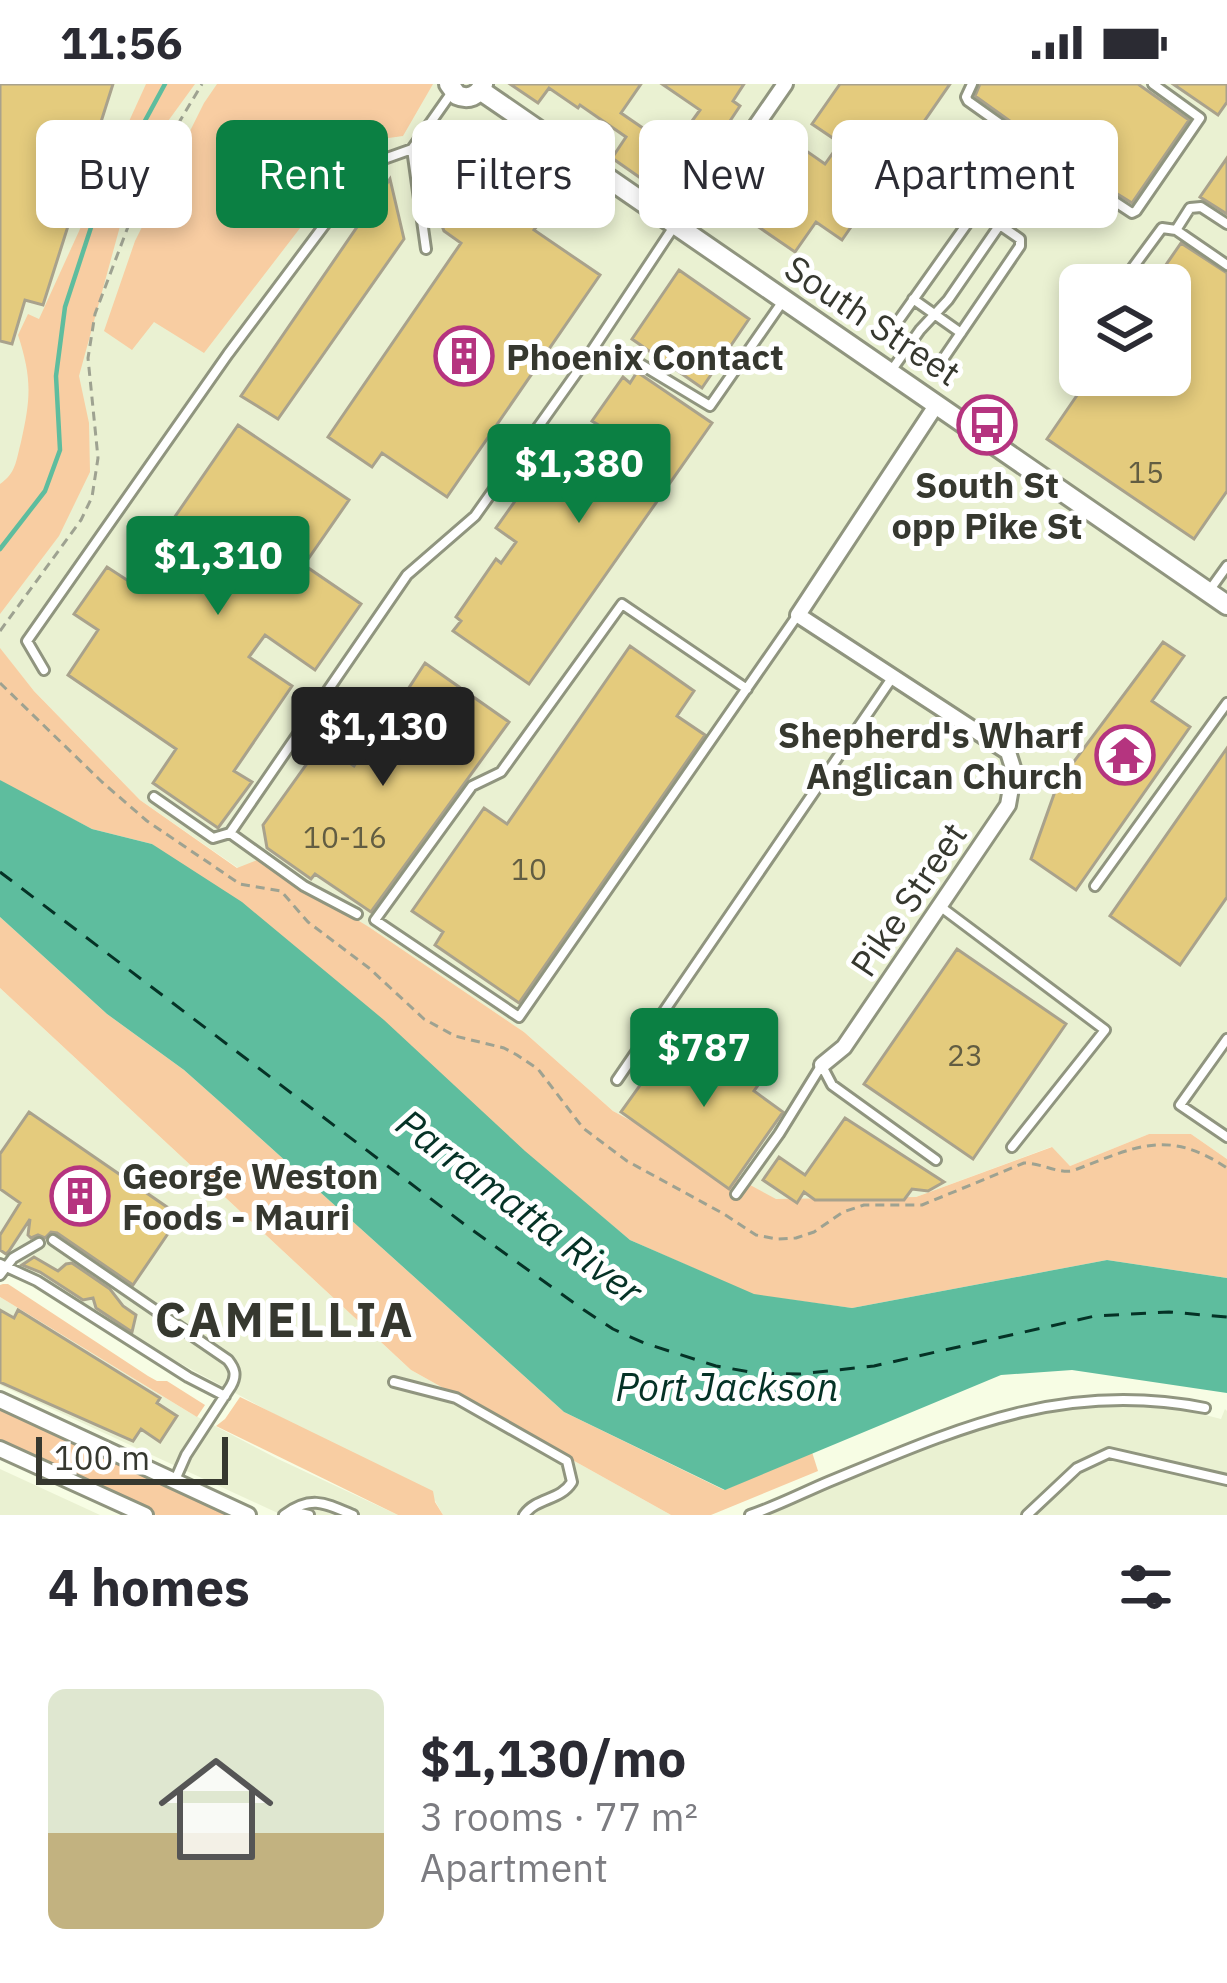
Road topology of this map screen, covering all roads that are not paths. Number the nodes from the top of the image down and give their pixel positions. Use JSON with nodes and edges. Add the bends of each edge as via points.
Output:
{"nodes":[{"id":1,"x":785,"y":84,"type":"edge"},
{"id":2,"x":972,"y":84,"type":"edge"},
{"id":3,"x":1153,"y":84,"type":"edge"},
{"id":4,"x":482,"y":87,"type":"edge"},
{"id":5,"x":451,"y":88,"type":"edge"},
{"id":6,"x":431,"y":120,"type":"edge"},
{"id":7,"x":759,"y":120,"type":"edge"},
{"id":8,"x":995,"y":120,"type":"edge"},
{"id":9,"x":412,"y":149,"type":"edge"},
{"id":10,"x":639,"y":198,"type":"edge"},
{"id":11,"x":1118,"y":205,"type":"edge"},
{"id":12,"x":1227,"y":224,"type":"edge"},
{"id":13,"x":423,"y":228,"type":"edge"},
{"id":14,"x":679,"y":228,"type":"edge"},
{"id":15,"x":681,"y":228,"type":"edge"},
{"id":16,"x":964,"y":228,"type":"edge"},
{"id":17,"x":997,"y":228,"type":"edge"},
{"id":18,"x":1004,"y":228,"type":"edge"},
{"id":19,"x":1176,"y":230,"type":"junction"},
{"id":20,"x":426,"y":249,"type":"dead end"},
{"id":21,"x":1135,"y":264,"type":"edge"},
{"id":22,"x":1227,"y":265,"type":"edge"},
{"id":23,"x":913,"y":299,"type":"junction"},
{"id":24,"x":784,"y":300,"type":"junction"},
{"id":25,"x":934,"y":314,"type":"junction"},
{"id":26,"x":891,"y":331,"type":"dead end"},
{"id":27,"x":961,"y":333,"type":"junction"},
{"id":28,"x":585,"y":361,"type":"junction"},
{"id":29,"x":939,"y":365,"type":"dead end"},
{"id":30,"x":890,"y":372,"type":"junction"},
{"id":31,"x":938,"y":404,"type":"junction"},
{"id":32,"x":1227,"y":566,"type":"edge"},
{"id":33,"x":1209,"y":593,"type":"junction"},
{"id":34,"x":1227,"y":605,"type":"edge"},
{"id":35,"x":798,"y":614,"type":"junction"},
{"id":36,"x":44,"y":670,"type":"dead end"},
{"id":37,"x":893,"y":676,"type":"junction"},
{"id":38,"x":747,"y":688,"type":"junction"},
{"id":39,"x":1227,"y":703,"type":"edge"},
{"id":40,"x":154,"y":797,"type":"dead end"},
{"id":41,"x":230,"y":833,"type":"junction"},
{"id":42,"x":1095,"y":886,"type":"dead end"},
{"id":43,"x":940,"y":906,"type":"junction"},
{"id":44,"x":357,"y":914,"type":"dead end"},
{"id":45,"x":1227,"y":1039,"type":"edge"},
{"id":46,"x":822,"y":1065,"type":"junction"},
{"id":47,"x":616,"y":1080,"type":"dead end"},
{"id":48,"x":1227,"y":1137,"type":"edge"},
{"id":49,"x":1012,"y":1148,"type":"dead end"},
{"id":50,"x":936,"y":1160,"type":"dead end"},
{"id":51,"x":736,"y":1194,"type":"road end"},
{"id":52,"x":53,"y":1240,"type":"dead end"},
{"id":53,"x":39,"y":1243,"type":"dead end"},
{"id":54,"x":2,"y":1269,"type":"edge"},
{"id":55,"x":394,"y":1382,"type":"dead end"},
{"id":56,"x":225,"y":1396,"type":"junction"},
{"id":57,"x":0,"y":1400,"type":"edge"},
{"id":58,"x":1205,"y":1408,"type":"dead end"},
{"id":59,"x":0,"y":1449,"type":"edge"},
{"id":60,"x":175,"y":1480,"type":"junction"},
{"id":61,"x":1227,"y":1480,"type":"edge"},
{"id":62,"x":287,"y":1513,"type":"edge"},
{"id":63,"x":145,"y":1515,"type":"edge"},
{"id":64,"x":248,"y":1515,"type":"edge"},
{"id":65,"x":309,"y":1515,"type":"edge"},
{"id":66,"x":352,"y":1515,"type":"edge"},
{"id":67,"x":524,"y":1515,"type":"edge"},
{"id":68,"x":750,"y":1515,"type":"edge"},
{"id":69,"x":1028,"y":1515,"type":"edge"}],
"edges":[{"from":1,"to":7,"type":"street"},
{"from":2,"to":8,"type":"lane","via":[[968,101]]},
{"from":3,"to":11,"type":"lane","via":[[1200,118],[1136,212]]},
{"from":4,"to":5,"type":"street","via":[[468,98]]},
{"from":4,"to":10,"type":"street","name":"South Street"},
{"from":5,"to":6,"type":"lane"},
{"from":9,"to":36,"type":"lane","via":[[370,164],[206,386],[27,641]]},
{"from":12,"to":19,"type":"lane","via":[[1190,208]]},
{"from":13,"to":20,"type":"lane"},
{"from":14,"to":28,"type":"lane"},
{"from":15,"to":24,"type":"street","name":"South Street"},
{"from":16,"to":23,"type":"lane"},
{"from":17,"to":25,"type":"lane"},
{"from":18,"to":27,"type":"lane","via":[[1020,246]]},
{"from":19,"to":21,"type":"lane","via":[[1162,228]]},
{"from":19,"to":22,"type":"lane"},
{"from":23,"to":25,"type":"lane"},
{"from":23,"to":26,"type":"lane"},
{"from":24,"to":28,"type":"lane","via":[[710,406],[637,362]]},
{"from":24,"to":30,"type":"street","name":"South Street"},
{"from":25,"to":27,"type":"lane"},
{"from":25,"to":30,"type":"lane"},
{"from":27,"to":29,"type":"lane"},
{"from":28,"to":41,"type":"lane","via":[[475,516],[407,575]]},
{"from":30,"to":31,"type":"street","name":"South Street"},
{"from":31,"to":33,"type":"street","name":"South Street"},
{"from":31,"to":35,"type":"street"},
{"from":32,"to":33,"type":"lane"},
{"from":33,"to":34,"type":"street","name":"South Street"},
{"from":35,"to":37,"type":"street","name":"Pike Street"},
{"from":35,"to":38,"type":"lane"},
{"from":37,"to":43,"type":"street","name":"Pike Street","via":[[1008,752],[1014,772],[1008,805]]},
{"from":37,"to":47,"type":"lane"},
{"from":38,"to":38,"type":"lane","via":[[519,1017],[375,920],[472,785],[501,772],[622,604]]},
{"from":39,"to":42,"type":"lane"},
{"from":40,"to":41,"type":"lane","via":[[213,838]]},
{"from":41,"to":44,"type":"lane"},
{"from":43,"to":46,"type":"street","name":"Pike Street","via":[[844,1048]]},
{"from":43,"to":49,"type":"lane","via":[[1105,1030]]},
{"from":45,"to":48,"type":"lane","via":[[1180,1105]]},
{"from":46,"to":50,"type":"lane","via":[[832,1085]]},
{"from":46,"to":51,"type":"lane"},
{"from":52,"to":56,"type":"lane","via":[[228,1360],[236,1377]]},
{"from":53,"to":54,"type":"lane"},
{"from":54,"to":56,"type":"lane","via":[[37,1282]]},
{"from":55,"to":67,"type":"lane","via":[[456,1399],[567,1461],[566,1492]]},
{"from":56,"to":60,"type":"lane"},
{"from":57,"to":60,"type":"street"},
{"from":58,"to":68,"type":"lane","via":[[1116,1399],[1023,1411]]},
{"from":59,"to":63,"type":"street"},
{"from":60,"to":64,"type":"street"},
{"from":61,"to":69,"type":"lane","via":[[1109,1453],[1077,1468]]},
{"from":62,"to":65,"type":"lane"},
{"from":62,"to":66,"type":"lane","via":[[324,1502]]}]}
